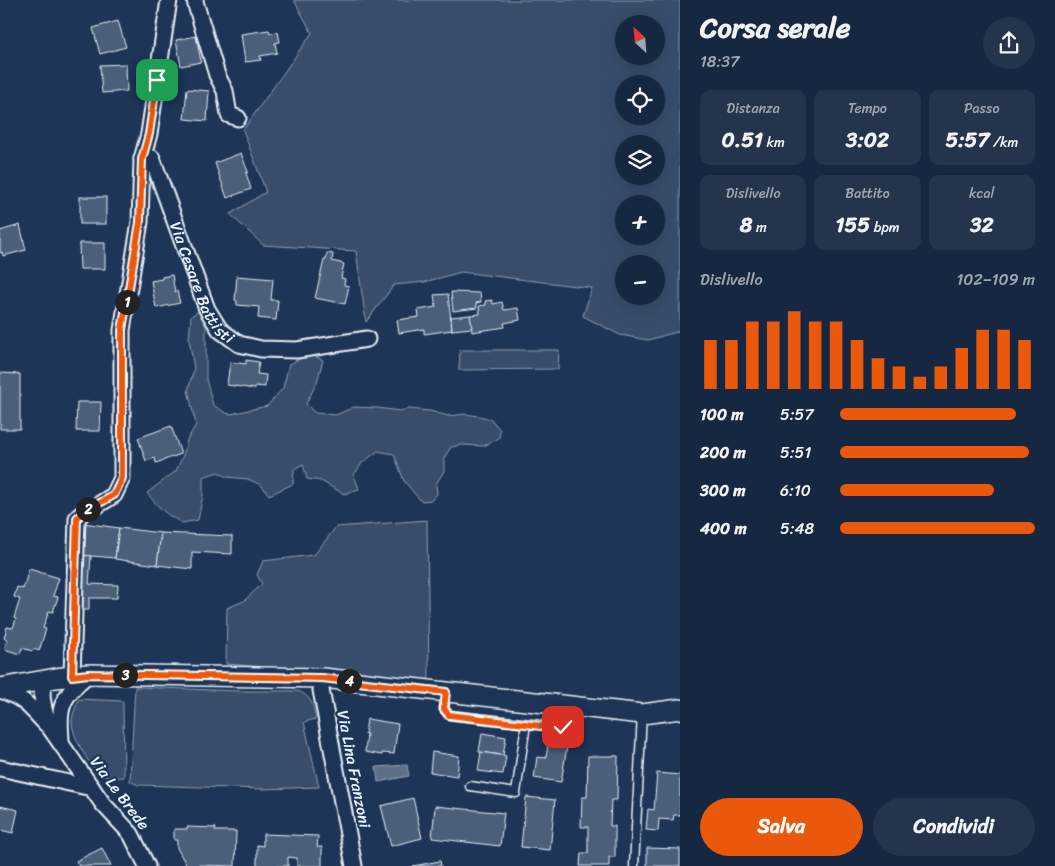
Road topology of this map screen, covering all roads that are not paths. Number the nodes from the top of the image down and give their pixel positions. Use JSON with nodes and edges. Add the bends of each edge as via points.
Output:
{"nodes":[{"id":1,"x":170,"y":0,"type":"edge"},
{"id":2,"x":195,"y":0,"type":"edge"},
{"id":3,"x":238,"y":118,"type":"dead end"},
{"id":4,"x":142,"y":159,"type":"junction"},
{"id":5,"x":367,"y":339,"type":"dead end"},
{"id":6,"x":80,"y":675,"type":"junction"},
{"id":7,"x":322,"y":678,"type":"junction"},
{"id":8,"x":43,"y":680,"type":"junction"},
{"id":9,"x":5,"y":688,"type":"edge"},
{"id":10,"x":446,"y":692,"type":"junction"},
{"id":11,"x":567,"y":705,"type":"junction"},
{"id":12,"x":680,"y":709,"type":"edge"},
{"id":13,"x":61,"y":711,"type":"junction"},
{"id":14,"x":642,"y":714,"type":"junction"},
{"id":15,"x":526,"y":724,"type":"junction"},
{"id":16,"x":50,"y":728,"type":"junction"},
{"id":17,"x":61,"y":743,"type":"junction"},
{"id":18,"x":0,"y":768,"type":"edge"},
{"id":19,"x":470,"y":786,"type":"dead end"},
{"id":20,"x":92,"y":788,"type":"junction"},
{"id":21,"x":147,"y":866,"type":"edge"},
{"id":22,"x":354,"y":866,"type":"edge"},
{"id":23,"x":634,"y":866,"type":"edge"}],
"edges":[{"from":1,"to":4,"type":"street","via":[[149,134]]},
{"from":2,"to":3,"type":"street","via":[[225,92],[229,115]]},
{"from":4,"to":5,"type":"street","name":"Via Cesare Battisti","via":[[152,158],[207,309],[220,330],[238,344],[261,349],[297,350]]},
{"from":4,"to":6,"type":"street","via":[[140,222],[122,330],[122,478],[114,495],[77,518]]},
{"from":6,"to":7,"type":"street"},
{"from":6,"to":8,"type":"street"},
{"from":6,"to":13,"type":"street"},
{"from":7,"to":10,"type":"street"},
{"from":7,"to":22,"type":"street","name":"Via Lina Franzoni","via":[[321,690]]},
{"from":8,"to":9,"type":"street"},
{"from":8,"to":13,"type":"street"},
{"from":8,"to":16,"type":"street","name":"Via Le Brede","via":[[42,696]]},
{"from":9,"to":16,"type":"street","name":"Via Le Brede","via":[[29,704]]},
{"from":10,"to":11,"type":"street"},
{"from":10,"to":15,"type":"lane","via":[[444,709],[449,715]]},
{"from":11,"to":14,"type":"street"},
{"from":11,"to":15,"type":"lane","via":[[563,727]]},
{"from":12,"to":14,"type":"street"},
{"from":13,"to":17,"type":"street"},
{"from":14,"to":23,"type":"lane"},
{"from":15,"to":19,"type":"lane","via":[[516,792]]},
{"from":16,"to":17,"type":"street","name":"Via Le Brede"},
{"from":17,"to":20,"type":"street","name":"Via Le Brede"},
{"from":18,"to":20,"type":"street"},
{"from":20,"to":21,"type":"street","name":"Via Le Brede","via":[[131,834]]}]}
